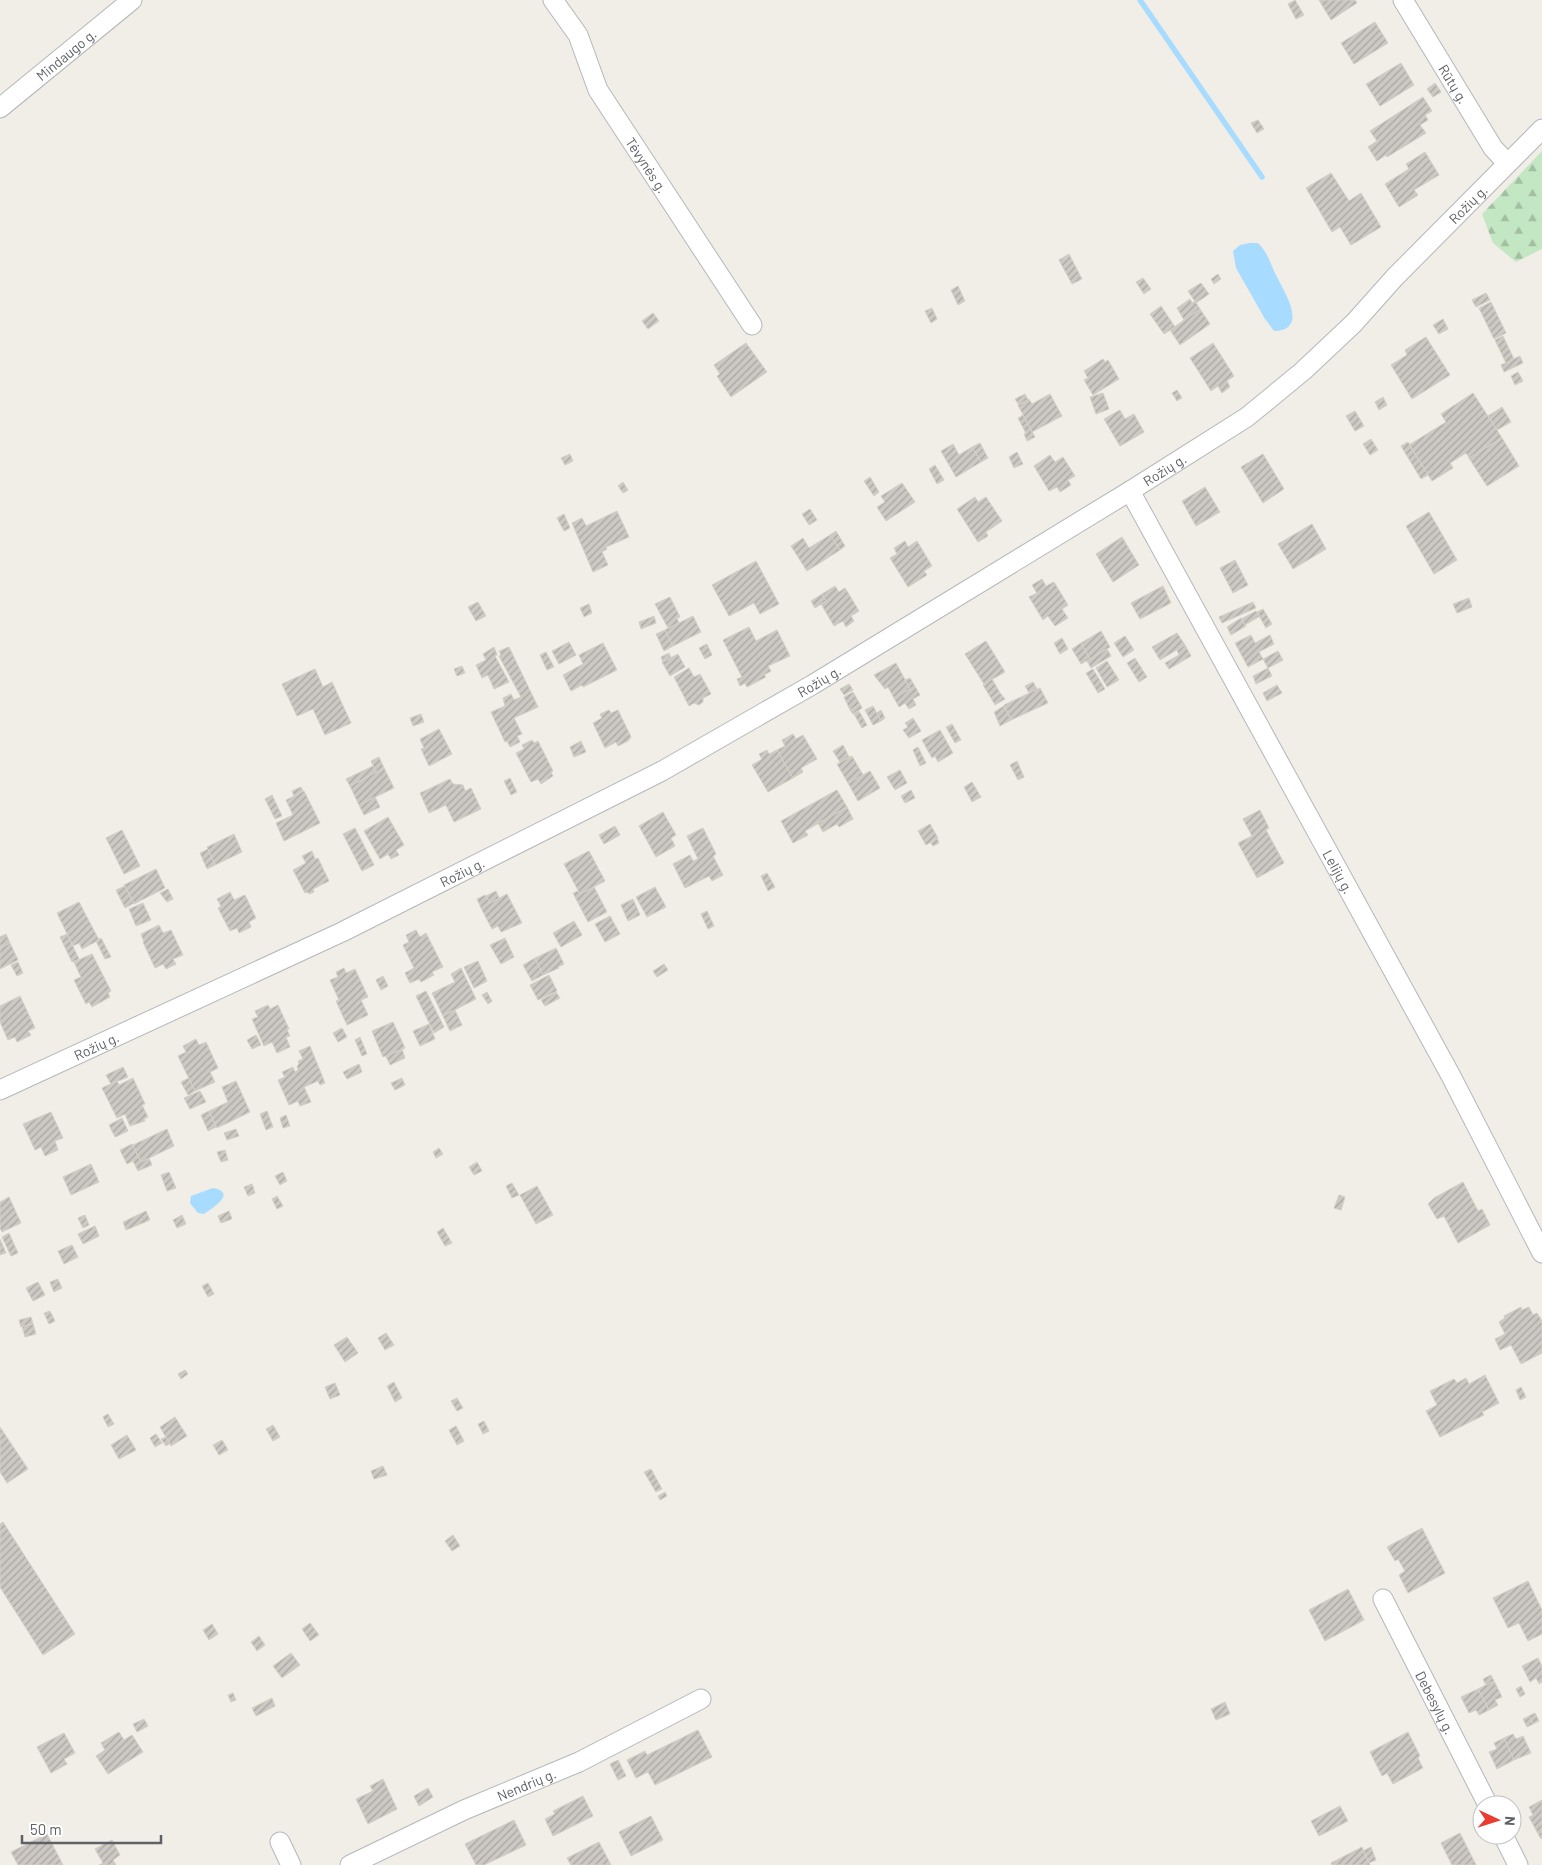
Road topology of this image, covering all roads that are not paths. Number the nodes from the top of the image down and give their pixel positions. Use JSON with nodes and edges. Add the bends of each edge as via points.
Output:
{"nodes":[{"id":1,"x":132,"y":0,"type":"edge"},
{"id":2,"x":553,"y":0,"type":"edge"},
{"id":3,"x":1402,"y":0,"type":"edge"},
{"id":4,"x":0,"y":108,"type":"edge"},
{"id":5,"x":1542,"y":129,"type":"edge"},
{"id":6,"x":1507,"y":164,"type":"junction"},
{"id":7,"x":752,"y":325,"type":"dead end"},
{"id":8,"x":1130,"y":492,"type":"junction"},
{"id":9,"x":0,"y":1090,"type":"edge"},
{"id":10,"x":1542,"y":1253,"type":"edge"},
{"id":11,"x":1383,"y":1599,"type":"dead end"},
{"id":12,"x":700,"y":1699,"type":"dead end"},
{"id":13,"x":1483,"y":1795,"type":"edge"},
{"id":14,"x":280,"y":1842,"type":"dead end"},
{"id":15,"x":1508,"y":1845,"type":"edge"},
{"id":16,"x":292,"y":1865,"type":"edge"},
{"id":17,"x":350,"y":1865,"type":"edge"},
{"id":18,"x":1518,"y":1865,"type":"edge"}],
"edges":[{"from":1,"to":4,"type":"street","name":"Mindaugo g."},
{"from":2,"to":7,"type":"street","name":"Tėvynės g.","via":[[578,35],[598,90]]},
{"from":3,"to":6,"type":"street","name":"Rūtų g.","via":[[1493,148]]},
{"from":5,"to":6,"type":"street","name":"Rožių g."},
{"from":6,"to":8,"type":"street","name":"Rožių g.","via":[[1304,371],[1246,417]]},
{"from":8,"to":9,"type":"street","name":"Rožių g.","via":[[820,681],[662,771],[342,932]]},
{"from":8,"to":10,"type":"street","name":"Lelijų g.","via":[[1451,1076]]},
{"from":11,"to":13,"type":"street","name":"Debesylų g."},
{"from":12,"to":17,"type":"street","name":"Nendrių g.","via":[[579,1762],[464,1810]]},
{"from":14,"to":16,"type":"street"},
{"from":15,"to":18,"type":"street"}]}
